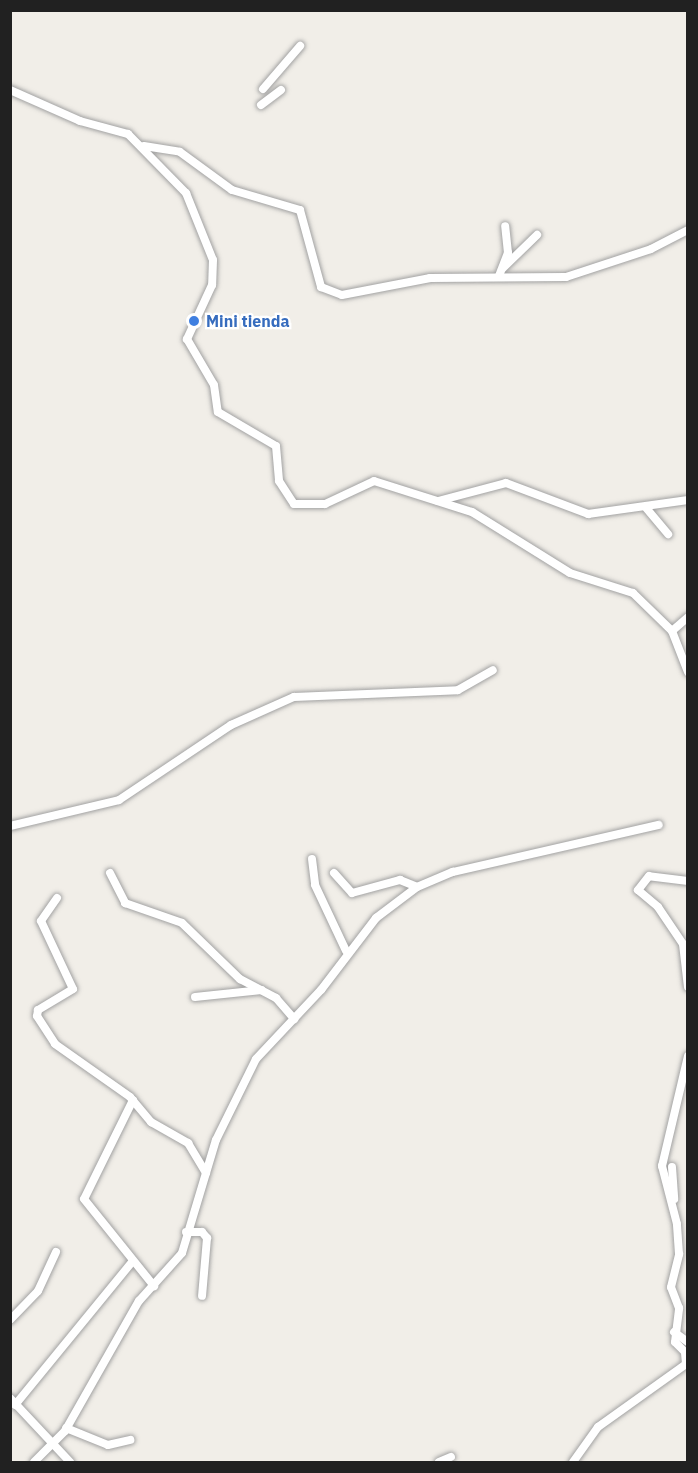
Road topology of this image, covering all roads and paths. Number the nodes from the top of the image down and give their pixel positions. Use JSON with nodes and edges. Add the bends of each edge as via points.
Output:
{"nodes":[{"id":1,"x":300,"y":46,"type":"dead end"},
{"id":2,"x":263,"y":89,"type":"dead end"},
{"id":3,"x":10,"y":90,"type":"edge"},
{"id":4,"x":281,"y":90,"type":"dead end"},
{"id":5,"x":261,"y":105,"type":"dead end"},
{"id":6,"x":144,"y":146,"type":"junction"},
{"id":7,"x":505,"y":226,"type":"dead end"},
{"id":8,"x":687,"y":230,"type":"edge"},
{"id":9,"x":537,"y":235,"type":"dead end"},
{"id":10,"x":500,"y":273,"type":"junction"},
{"id":11,"x":687,"y":500,"type":"edge"},
{"id":12,"x":438,"y":501,"type":"junction"},
{"id":13,"x":647,"y":509,"type":"junction"},
{"id":14,"x":668,"y":534,"type":"dead end"},
{"id":15,"x":687,"y":617,"type":"edge"},
{"id":16,"x":672,"y":631,"type":"junction"},
{"id":17,"x":492,"y":670,"type":"dead end"},
{"id":18,"x":687,"y":672,"type":"edge"},
{"id":19,"x":659,"y":825,"type":"dead end"},
{"id":20,"x":10,"y":826,"type":"edge"},
{"id":21,"x":312,"y":859,"type":"dead end"},
{"id":22,"x":110,"y":873,"type":"dead end"},
{"id":23,"x":334,"y":873,"type":"dead end"},
{"id":24,"x":687,"y":881,"type":"edge"},
{"id":25,"x":417,"y":887,"type":"junction"},
{"id":26,"x":57,"y":898,"type":"dead end"},
{"id":27,"x":346,"y":951,"type":"junction"},
{"id":28,"x":687,"y":987,"type":"edge"},
{"id":29,"x":262,"y":990,"type":"junction"},
{"id":30,"x":195,"y":997,"type":"dead end"},
{"id":31,"x":294,"y":1019,"type":"junction"},
{"id":32,"x":687,"y":1056,"type":"edge"},
{"id":33,"x":134,"y":1100,"type":"junction"},
{"id":34,"x":672,"y":1167,"type":"dead end"},
{"id":35,"x":206,"y":1173,"type":"junction"},
{"id":36,"x":677,"y":1223,"type":"junction"},
{"id":37,"x":186,"y":1232,"type":"junction"},
{"id":38,"x":56,"y":1252,"type":"dead end"},
{"id":39,"x":133,"y":1261,"type":"junction"},
{"id":40,"x":154,"y":1286,"type":"junction"},
{"id":41,"x":202,"y":1296,"type":"dead end"},
{"id":42,"x":10,"y":1320,"type":"edge"},
{"id":43,"x":674,"y":1332,"type":"junction"},
{"id":44,"x":687,"y":1342,"type":"edge"},
{"id":45,"x":13,"y":1402,"type":"edge"},
{"id":46,"x":66,"y":1428,"type":"junction"},
{"id":47,"x":130,"y":1440,"type":"dead end"},
{"id":48,"x":54,"y":1443,"type":"junction"},
{"id":49,"x":451,"y":1457,"type":"dead end"},
{"id":50,"x":34,"y":1462,"type":"edge"},
{"id":51,"x":70,"y":1462,"type":"edge"},
{"id":52,"x":439,"y":1462,"type":"edge"},
{"id":53,"x":573,"y":1462,"type":"edge"}],
"edges":[{"from":1,"to":2,"type":"street"},
{"from":3,"to":6,"type":"street","via":[[80,121],[128,134]]},
{"from":4,"to":5,"type":"street"},
{"from":6,"to":10,"type":"street","via":[[180,152],[232,190],[300,210],[315,272],[321,287],[332,292],[359,292],[407,280]]},
{"from":6,"to":12,"type":"street","via":[[186,193],[213,260],[212,285],[187,339],[214,385],[218,412],[276,446],[279,481],[294,504],[325,504],[374,481]]},
{"from":7,"to":10,"type":"street","via":[[508,253]]},
{"from":8,"to":10,"type":"street","via":[[651,249],[566,277]]},
{"from":9,"to":10,"type":"street"},
{"from":11,"to":13,"type":"street"},
{"from":12,"to":13,"type":"street","via":[[506,483],[588,514]]},
{"from":12,"to":16,"type":"street","via":[[472,512],[570,573],[633,593]]},
{"from":13,"to":14,"type":"street"},
{"from":15,"to":16,"type":"street"},
{"from":16,"to":18,"type":"street"},
{"from":17,"to":20,"type":"street","via":[[458,690],[294,698],[231,725],[119,800]]},
{"from":19,"to":25,"type":"street","via":[[453,872]]},
{"from":21,"to":27,"type":"street","via":[[315,885]]},
{"from":22,"to":29,"type":"street","via":[[125,903],[182,923],[240,979]]},
{"from":23,"to":25,"type":"street","via":[[352,893],[400,880]]},
{"from":24,"to":28,"type":"street","via":[[649,876],[638,890],[658,908],[683,944]]},
{"from":25,"to":27,"type":"street","via":[[376,918]]},
{"from":26,"to":33,"type":"street","via":[[41,921],[73,989],[40,1009],[37,1016],[55,1044]]},
{"from":27,"to":31,"type":"street"},
{"from":29,"to":30,"type":"street"},
{"from":29,"to":31,"type":"street"},
{"from":31,"to":35,"type":"street","via":[[256,1059],[231,1102]]},
{"from":32,"to":36,"type":"street","via":[[662,1166]]},
{"from":33,"to":35,"type":"street","via":[[152,1122],[188,1143]]},
{"from":33,"to":39,"type":"street","via":[[84,1199]]},
{"from":34,"to":36,"type":"street"},
{"from":35,"to":37,"type":"street"},
{"from":36,"to":43,"type":"street","via":[[679,1254],[670,1281],[679,1308]]},
{"from":37,"to":40,"type":"street","via":[[182,1253]]},
{"from":37,"to":41,"type":"street","via":[[202,1232],[207,1238]]},
{"from":38,"to":42,"type":"street","via":[[38,1291]]},
{"from":39,"to":40,"type":"street"},
{"from":39,"to":45,"type":"street"},
{"from":40,"to":46,"type":"street","via":[[139,1300]]},
{"from":43,"to":44,"type":"street"},
{"from":43,"to":53,"type":"street","via":[[686,1364],[598,1427]]},
{"from":45,"to":48,"type":"street"},
{"from":46,"to":47,"type":"street","via":[[108,1445]]},
{"from":46,"to":48,"type":"street"},
{"from":48,"to":50,"type":"street"},
{"from":48,"to":51,"type":"street"},
{"from":49,"to":52,"type":"street"}]}
